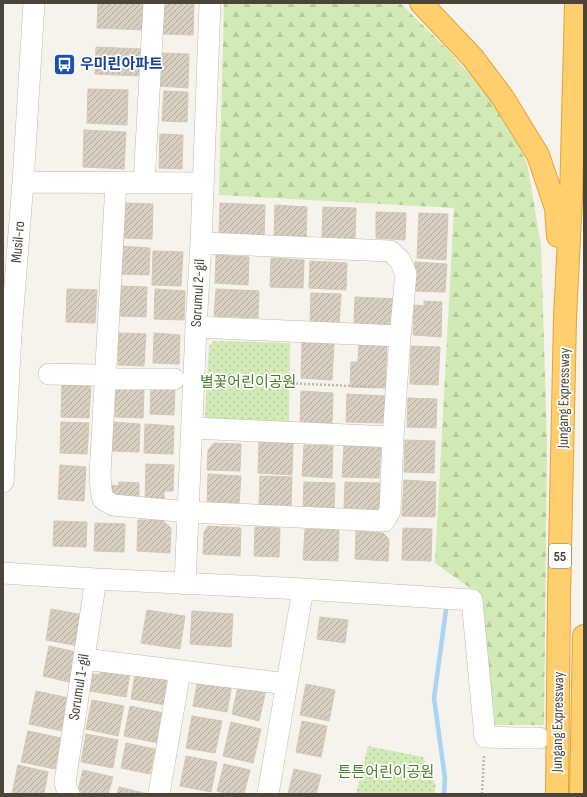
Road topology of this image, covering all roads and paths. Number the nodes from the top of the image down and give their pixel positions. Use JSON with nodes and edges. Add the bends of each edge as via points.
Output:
{"nodes":[{"id":1,"x":34,"y":3,"type":"edge"},
{"id":2,"x":154,"y":3,"type":"edge"},
{"id":3,"x":210,"y":3,"type":"edge"},
{"id":4,"x":421,"y":3,"type":"edge"},
{"id":5,"x":576,"y":3,"type":"edge"},
{"id":6,"x":24,"y":182,"type":"junction"},
{"id":7,"x":116,"y":183,"type":"junction"},
{"id":8,"x":144,"y":183,"type":"junction"},
{"id":9,"x":203,"y":183,"type":"junction"},
{"id":10,"x":201,"y":243,"type":"junction"},
{"id":11,"x":565,"y":318,"type":"junction"},
{"id":12,"x":196,"y":327,"type":"junction"},
{"id":13,"x":400,"y":336,"type":"junction"},
{"id":14,"x":49,"y":374,"type":"dead end"},
{"id":15,"x":94,"y":375,"type":"dead end"},
{"id":16,"x":115,"y":379,"type":"dead end"},
{"id":17,"x":174,"y":379,"type":"dead end"},
{"id":18,"x":284,"y":383,"type":"dead end"},
{"id":19,"x":375,"y":387,"type":"dead end"},
{"id":20,"x":192,"y":428,"type":"junction"},
{"id":21,"x":393,"y":437,"type":"junction"},
{"id":22,"x":3,"y":482,"type":"edge"},
{"id":23,"x":188,"y":512,"type":"junction"},
{"id":24,"x":3,"y":573,"type":"edge"},
{"id":25,"x":96,"y":580,"type":"junction"},
{"id":26,"x":185,"y":584,"type":"junction"},
{"id":27,"x":303,"y":589,"type":"junction"},
{"id":28,"x":584,"y":636,"type":"edge"},
{"id":29,"x":84,"y":659,"type":"junction"},
{"id":30,"x":180,"y":671,"type":"junction"},
{"id":31,"x":287,"y":684,"type":"junction"},
{"id":32,"x":485,"y":737,"type":"junction"},
{"id":33,"x":539,"y":738,"type":"dead end"},
{"id":34,"x":69,"y":794,"type":"edge"},
{"id":35,"x":159,"y":794,"type":"edge"},
{"id":36,"x":268,"y":794,"type":"edge"},
{"id":37,"x":482,"y":794,"type":"edge"},
{"id":38,"x":557,"y":794,"type":"edge"},
{"id":39,"x":581,"y":794,"type":"edge"}],
"edges":[{"from":1,"to":6,"type":"street","name":"Musil-ro"},
{"from":2,"to":8,"type":"street"},
{"from":3,"to":9,"type":"street","name":"Sorumul 2-gil"},
{"from":4,"to":11,"type":"highway","via":[[473,58],[503,98],[538,155],[556,208]]},
{"from":5,"to":11,"type":"highway","name":"Jungang Expressway","number":"55"},
{"from":6,"to":7,"type":"street"},
{"from":6,"to":22,"type":"street","name":"Musil-ro","via":[[11,334]]},
{"from":7,"to":8,"type":"street"},
{"from":7,"to":23,"type":"street","via":[[100,475],[103,499],[113,506]]},
{"from":8,"to":9,"type":"street"},
{"from":9,"to":10,"type":"street","name":"Sorumul 2-gil"},
{"from":10,"to":12,"type":"street","name":"Sorumul 2-gil"},
{"from":10,"to":13,"type":"street","via":[[390,251],[400,260],[406,274]]},
{"from":11,"to":38,"type":"highway","name":"Jungang Expressway","number":"55"},
{"from":12,"to":13,"type":"street"},
{"from":12,"to":20,"type":"street","name":"Sorumul 2-gil"},
{"from":13,"to":21,"type":"street"},
{"from":14,"to":15,"type":"street"},
{"from":16,"to":17,"type":"street"},
{"from":18,"to":19,"type":"path"},
{"from":20,"to":21,"type":"street"},
{"from":20,"to":23,"type":"street","name":"Sorumul 2-gil"},
{"from":21,"to":23,"type":"street","via":[[390,511],[384,521]]},
{"from":23,"to":26,"type":"street","name":"Sorumul 2-gil"},
{"from":24,"to":25,"type":"street"},
{"from":25,"to":26,"type":"street"},
{"from":25,"to":29,"type":"street","name":"Sorumul 1-gil"},
{"from":26,"to":27,"type":"street"},
{"from":27,"to":31,"type":"street"},
{"from":27,"to":32,"type":"street","via":[[472,600]]},
{"from":28,"to":39,"type":"highway","name":"Jungang Expressway"},
{"from":29,"to":30,"type":"street"},
{"from":29,"to":34,"type":"street","name":"Sorumul 1-gil","via":[[65,782]]},
{"from":30,"to":31,"type":"street"},
{"from":30,"to":35,"type":"street"},
{"from":31,"to":36,"type":"street"},
{"from":32,"to":33,"type":"street"},
{"from":32,"to":37,"type":"path"}]}
